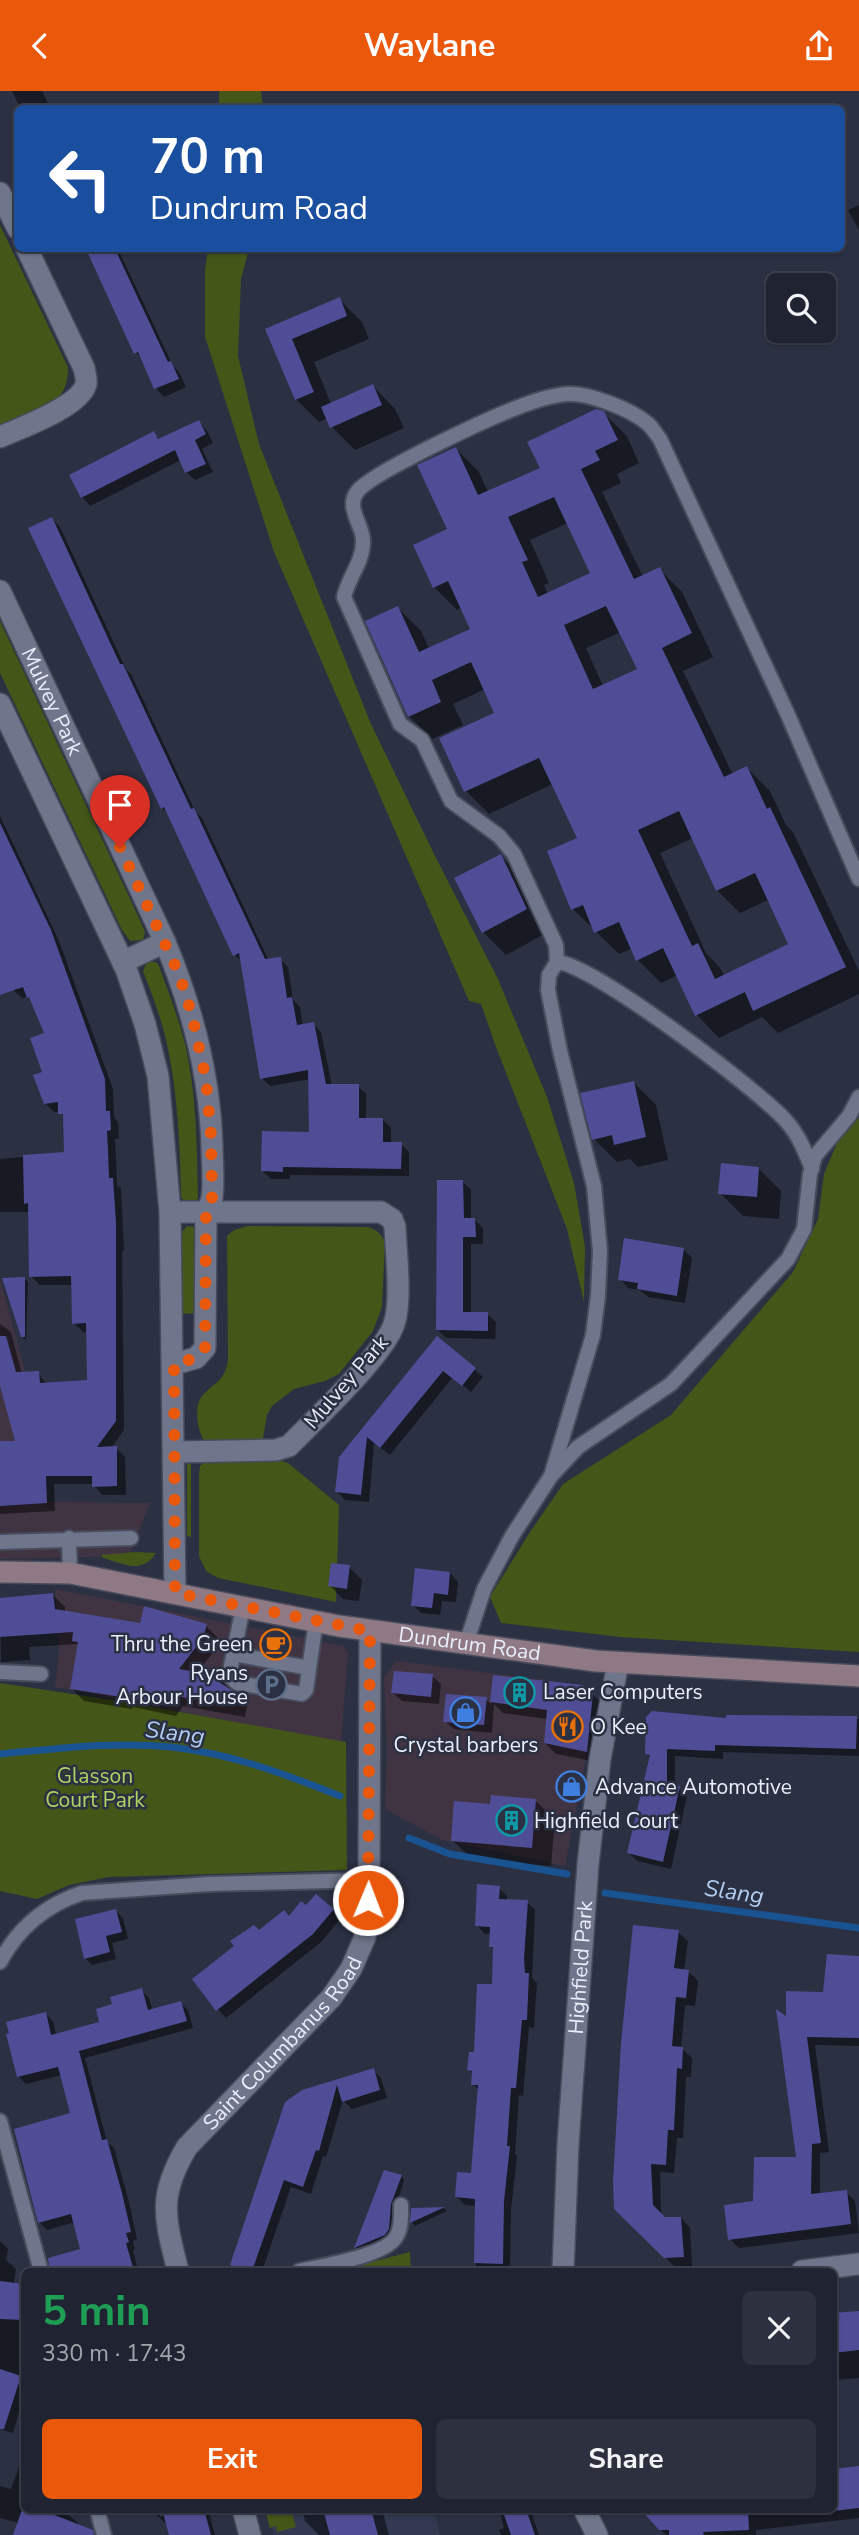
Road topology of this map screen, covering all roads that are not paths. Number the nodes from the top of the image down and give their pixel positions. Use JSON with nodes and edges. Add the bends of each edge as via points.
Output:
{"nodes":[{"id":1,"x":0,"y":193,"type":"edge"},
{"id":2,"x":14,"y":221,"type":"edge"},
{"id":3,"x":28,"y":252,"type":"edge"},
{"id":4,"x":0,"y":437,"type":"edge"},
{"id":5,"x":0,"y":591,"type":"edge"},
{"id":6,"x":0,"y":704,"type":"edge"},
{"id":7,"x":859,"y":879,"type":"edge"},
{"id":8,"x":164,"y":942,"type":"junction"},
{"id":9,"x":122,"y":962,"type":"junction"},
{"id":10,"x":557,"y":962,"type":"junction"},
{"id":11,"x":859,"y":1097,"type":"edge"},
{"id":12,"x":812,"y":1169,"type":"junction"},
{"id":13,"x":206,"y":1211,"type":"junction"},
{"id":14,"x":170,"y":1212,"type":"junction"},
{"id":15,"x":174,"y":1364,"type":"junction"},
{"id":16,"x":174,"y":1452,"type":"junction"},
{"id":17,"x":551,"y":1476,"type":"junction"},
{"id":18,"x":69,"y":1538,"type":"junction"},
{"id":19,"x":131,"y":1538,"type":"dead end"},
{"id":20,"x":0,"y":1542,"type":"edge"},
{"id":21,"x":0,"y":1572,"type":"edge"},
{"id":22,"x":70,"y":1573,"type":"junction"},
{"id":23,"x":175,"y":1593,"type":"junction"},
{"id":24,"x":243,"y":1607,"type":"junction"},
{"id":25,"x":316,"y":1621,"type":"junction"},
{"id":26,"x":370,"y":1631,"type":"junction"},
{"id":27,"x":466,"y":1644,"type":"junction"},
{"id":28,"x":233,"y":1654,"type":"junction"},
{"id":29,"x":618,"y":1663,"type":"junction"},
{"id":30,"x":309,"y":1668,"type":"junction"},
{"id":31,"x":0,"y":1672,"type":"edge"},
{"id":32,"x":41,"y":1674,"type":"dead end"},
{"id":33,"x":859,"y":1676,"type":"edge"},
{"id":34,"x":369,"y":1880,"type":"junction"},
{"id":35,"x":0,"y":1962,"type":"edge"},
{"id":36,"x":0,"y":2121,"type":"edge"},
{"id":37,"x":401,"y":2205,"type":"dead end"},
{"id":38,"x":859,"y":2264,"type":"edge"},
{"id":39,"x":40,"y":2268,"type":"edge"},
{"id":40,"x":177,"y":2268,"type":"edge"},
{"id":41,"x":311,"y":2268,"type":"edge"},
{"id":42,"x":563,"y":2268,"type":"edge"},
{"id":43,"x":826,"y":2268,"type":"edge"},
{"id":44,"x":98,"y":2513,"type":"edge"},
{"id":45,"x":244,"y":2513,"type":"edge"},
{"id":46,"x":586,"y":2513,"type":"edge"},
{"id":47,"x":104,"y":2535,"type":"edge"},
{"id":48,"x":250,"y":2535,"type":"edge"},
{"id":49,"x":597,"y":2535,"type":"edge"}],
"edges":[{"from":1,"to":2,"type":"street"},
{"from":3,"to":4,"type":"street","via":[[87,383],[68,405]]},
{"from":5,"to":8,"type":"street","name":"Mulvey Park"},
{"from":6,"to":9,"type":"street"},
{"from":7,"to":10,"type":"lane","via":[[660,439],[647,423],[584,395],[566,394],[518,407],[380,473],[357,491],[352,505],[364,541],[344,597],[400,724],[422,740],[451,801],[499,836],[514,854],[556,945]]},
{"from":8,"to":9,"type":"street"},
{"from":8,"to":13,"type":"street","name":"Mulvey Park","via":[[192,1015],[206,1080],[212,1161],[212,1198]]},
{"from":9,"to":14,"type":"street","via":[[141,1008],[158,1076]]},
{"from":10,"to":12,"type":"lane","via":[[595,978],[635,1004],[763,1100],[800,1138]]},
{"from":10,"to":17,"type":"lane","via":[[549,975],[548,990],[594,1186],[600,1251],[593,1335]]},
{"from":11,"to":12,"type":"lane","via":[[815,1156]]},
{"from":12,"to":17,"type":"lane","via":[[804,1229],[788,1259],[671,1384],[578,1447]]},
{"from":13,"to":14,"type":"street","name":"Mulvey Park"},
{"from":13,"to":15,"type":"street","name":"Mulvey Park","via":[[205,1348],[196,1358]]},
{"from":13,"to":16,"type":"street","name":"Mulvey Park","via":[[381,1212],[395,1227],[394,1324],[371,1359],[289,1446]]},
{"from":14,"to":15,"type":"street"},
{"from":15,"to":16,"type":"street"},
{"from":16,"to":23,"type":"street"},
{"from":17,"to":27,"type":"lane","via":[[484,1589]]},
{"from":18,"to":19,"type":"lane"},
{"from":18,"to":20,"type":"lane"},
{"from":18,"to":22,"type":"lane"},
{"from":21,"to":22,"type":"main road","name":"Dundrum Road"},
{"from":22,"to":23,"type":"main road","name":"Dundrum Road"},
{"from":23,"to":24,"type":"main road","name":"Dundrum Road"},
{"from":24,"to":25,"type":"main road","name":"Dundrum Road"},
{"from":24,"to":28,"type":"lane"},
{"from":25,"to":26,"type":"main road","name":"Dundrum Road"},
{"from":25,"to":30,"type":"lane"},
{"from":26,"to":27,"type":"main road","name":"Dundrum Road"},
{"from":26,"to":34,"type":"street","name":"Saint Columbanus Road"},
{"from":27,"to":29,"type":"main road","name":"Dundrum Road"},
{"from":28,"to":30,"type":"lane"},
{"from":28,"to":30,"type":"lane","via":[[233,1681],[260,1688],[302,1693]]},
{"from":29,"to":33,"type":"main road","name":"Dundrum Road"},
{"from":29,"to":42,"type":"street","name":"Highfield Park","via":[[600,1759],[588,1864]]},
{"from":31,"to":32,"type":"lane"},
{"from":34,"to":35,"type":"lane","via":[[82,1893],[34,1918]]},
{"from":34,"to":40,"type":"street","name":"Saint Columbanus Road","via":[[365,1937],[351,1969],[331,1998],[187,2147],[177,2164],[167,2190],[165,2215]]},
{"from":36,"to":39,"type":"lane"},
{"from":37,"to":41,"type":"lane","via":[[399,2231],[391,2243]]},
{"from":38,"to":43,"type":"street"},
{"from":44,"to":47,"type":"lane"},
{"from":45,"to":48,"type":"street"},
{"from":46,"to":49,"type":"street"}]}
